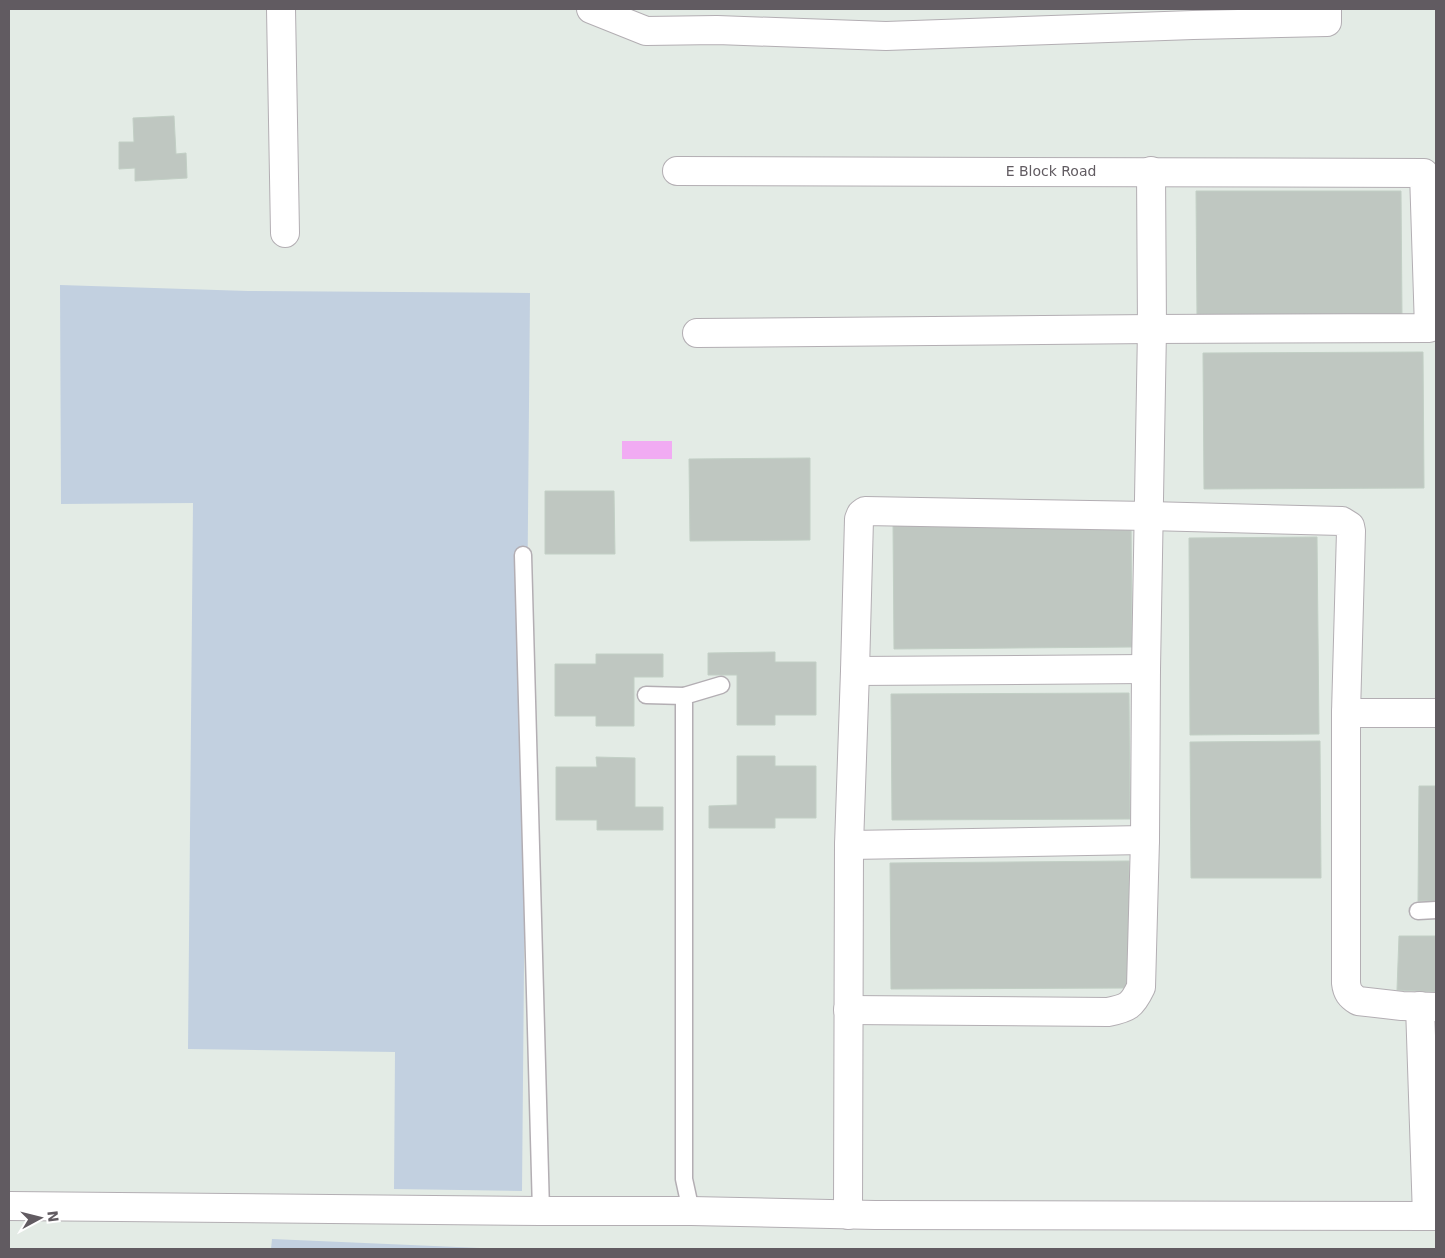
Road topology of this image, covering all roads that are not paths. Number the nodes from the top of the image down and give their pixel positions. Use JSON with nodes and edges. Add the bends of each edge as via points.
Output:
{"nodes":[{"id":1,"x":281,"y":9,"type":"edge"},
{"id":2,"x":590,"y":9,"type":"edge"},
{"id":3,"x":1327,"y":9,"type":"edge"},
{"id":4,"x":677,"y":170,"type":"dead end"},
{"id":5,"x":1150,"y":171,"type":"junction"},
{"id":6,"x":285,"y":233,"type":"dead end"},
{"id":7,"x":1152,"y":328,"type":"junction"},
{"id":8,"x":1432,"y":331,"type":"edge"},
{"id":9,"x":697,"y":333,"type":"dead end"},
{"id":10,"x":1149,"y":516,"type":"junction"},
{"id":11,"x":523,"y":555,"type":"dead end"},
{"id":12,"x":1146,"y":668,"type":"junction"},
{"id":13,"x":856,"y":671,"type":"junction"},
{"id":14,"x":721,"y":685,"type":"dead end"},
{"id":15,"x":646,"y":695,"type":"dead end"},
{"id":16,"x":684,"y":696,"type":"junction"},
{"id":17,"x":1346,"y":713,"type":"junction"},
{"id":18,"x":1436,"y":713,"type":"edge"},
{"id":19,"x":1145,"y":840,"type":"junction"},
{"id":20,"x":848,"y":845,"type":"junction"},
{"id":21,"x":1436,"y":910,"type":"edge"},
{"id":22,"x":1418,"y":911,"type":"dead end"},
{"id":23,"x":1428,"y":1006,"type":"edge"},
{"id":24,"x":848,"y":1010,"type":"junction"},
{"id":25,"x":9,"y":1206,"type":"edge"},
{"id":26,"x":691,"y":1211,"type":"junction"},
{"id":27,"x":541,"y":1212,"type":"junction"},
{"id":28,"x":848,"y":1215,"type":"junction"},
{"id":29,"x":1432,"y":1216,"type":"edge"}],
"edges":[{"from":1,"to":6,"type":"street"},
{"from":2,"to":3,"type":"street","via":[[646,31],[886,36],[1327,22]]},
{"from":4,"to":5,"type":"street","name":"E Block Road"},
{"from":5,"to":7,"type":"street"},
{"from":5,"to":8,"type":"street","name":"E Block Road","via":[[1424,173]]},
{"from":7,"to":8,"type":"street"},
{"from":7,"to":9,"type":"street"},
{"from":7,"to":10,"type":"street"},
{"from":10,"to":12,"type":"street"},
{"from":10,"to":13,"type":"street","via":[[865,511],[859,519]]},
{"from":10,"to":17,"type":"street","via":[[1342,521],[1350,526]]},
{"from":11,"to":27,"type":"lane"},
{"from":12,"to":13,"type":"street"},
{"from":12,"to":19,"type":"street"},
{"from":13,"to":20,"type":"street"},
{"from":14,"to":16,"type":"lane"},
{"from":15,"to":16,"type":"lane"},
{"from":16,"to":26,"type":"lane","via":[[684,1179]]},
{"from":17,"to":18,"type":"street"},
{"from":17,"to":23,"type":"street","via":[[1347,992],[1358,1001]]},
{"from":19,"to":20,"type":"street"},
{"from":19,"to":24,"type":"street","via":[[1141,987],[1135,1002],[1123,1009],[1108,1012]]},
{"from":20,"to":24,"type":"street"},
{"from":21,"to":22,"type":"lane"},
{"from":23,"to":29,"type":"street"},
{"from":24,"to":28,"type":"street"},
{"from":25,"to":27,"type":"street"},
{"from":26,"to":27,"type":"street"},
{"from":26,"to":28,"type":"street"},
{"from":28,"to":29,"type":"street"}]}
